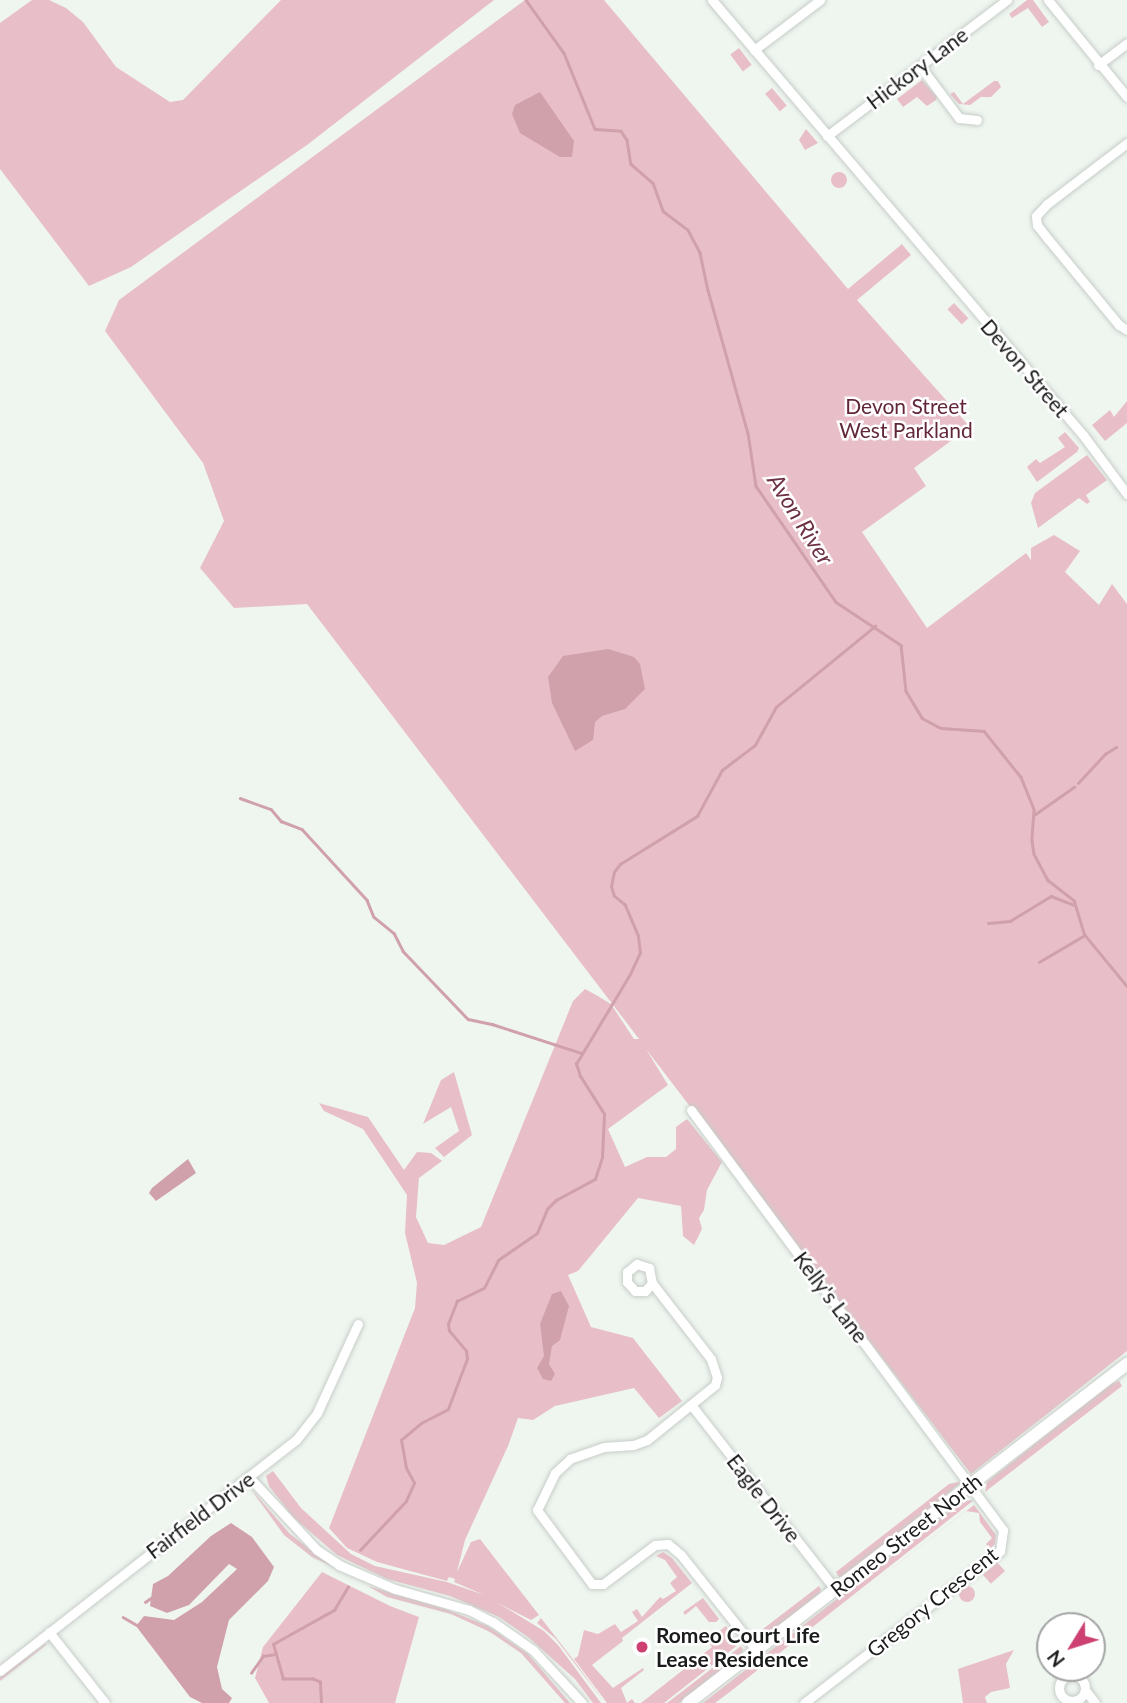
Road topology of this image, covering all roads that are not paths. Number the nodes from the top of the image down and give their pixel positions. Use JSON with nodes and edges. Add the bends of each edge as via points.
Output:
{"nodes":[{"id":1,"x":712,"y":0,"type":"edge"},
{"id":2,"x":820,"y":0,"type":"edge"},
{"id":3,"x":1007,"y":0,"type":"edge"},
{"id":4,"x":1048,"y":0,"type":"edge"},
{"id":5,"x":1127,"y":43,"type":"edge"},
{"id":6,"x":754,"y":50,"type":"junction"},
{"id":7,"x":1098,"y":65,"type":"junction"},
{"id":8,"x":920,"y":66,"type":"junction"},
{"id":9,"x":1127,"y":97,"type":"edge"},
{"id":10,"x":977,"y":120,"type":"dead end"},
{"id":11,"x":827,"y":136,"type":"junction"},
{"id":12,"x":1127,"y":143,"type":"edge"},
{"id":13,"x":1127,"y":330,"type":"edge"},
{"id":14,"x":1127,"y":494,"type":"edge"},
{"id":15,"x":691,"y":1110,"type":"dead end"},
{"id":16,"x":652,"y":1283,"type":"dead end"},
{"id":17,"x":358,"y":1324,"type":"dead end"},
{"id":18,"x":1126,"y":1367,"type":"edge"},
{"id":19,"x":692,"y":1406,"type":"junction"},
{"id":20,"x":250,"y":1478,"type":"junction"},
{"id":21,"x":971,"y":1483,"type":"junction"},
{"id":22,"x":835,"y":1590,"type":"junction"},
{"id":23,"x":49,"y":1632,"type":"junction"},
{"id":24,"x":757,"y":1651,"type":"junction"},
{"id":25,"x":0,"y":1671,"type":"edge"},
{"id":26,"x":1085,"y":1690,"type":"dead end"},
{"id":27,"x":104,"y":1703,"type":"edge"},
{"id":28,"x":582,"y":1703,"type":"edge"},
{"id":29,"x":688,"y":1703,"type":"edge"},
{"id":30,"x":804,"y":1703,"type":"edge"},
{"id":31,"x":1095,"y":1703,"type":"edge"}],
"edges":[{"from":1,"to":6,"type":"street"},
{"from":2,"to":6,"type":"street"},
{"from":3,"to":8,"type":"street","name":"Hickory Lane"},
{"from":4,"to":7,"type":"street"},
{"from":5,"to":7,"type":"street"},
{"from":6,"to":11,"type":"street"},
{"from":7,"to":9,"type":"street"},
{"from":8,"to":10,"type":"street","via":[[960,118]]},
{"from":8,"to":11,"type":"street","name":"Hickory Lane"},
{"from":11,"to":14,"type":"street","name":"Devon Street","via":[[1083,435]]},
{"from":12,"to":13,"type":"street","via":[[1036,216],[1043,233]]},
{"from":15,"to":21,"type":"street","name":"Kelly's Lane"},
{"from":16,"to":19,"type":"street","via":[[715,1368],[715,1385]]},
{"from":17,"to":20,"type":"street","name":"Fairfield Drive","via":[[306,1430]]},
{"from":18,"to":21,"type":"main road","name":"Romeo Street North"},
{"from":19,"to":22,"type":"street","name":"Eagle Drive"},
{"from":19,"to":24,"type":"street","via":[[647,1440],[604,1447],[570,1459],[555,1473],[537,1510],[592,1584],[603,1584],[655,1545],[668,1544]]},
{"from":20,"to":23,"type":"street","name":"Fairfield Drive"},
{"from":20,"to":28,"type":"street","via":[[317,1550],[339,1565],[493,1622],[534,1650]]},
{"from":21,"to":22,"type":"main road","name":"Romeo Street North"},
{"from":21,"to":30,"type":"street","name":"Gregory Crescent","via":[[1003,1530],[1000,1551]]},
{"from":22,"to":24,"type":"main road","name":"Romeo Street North"},
{"from":23,"to":25,"type":"street","name":"Fairfield Drive"},
{"from":23,"to":27,"type":"street"},
{"from":24,"to":29,"type":"main road","name":"Romeo Street North"},
{"from":26,"to":31,"type":"street"}]}
